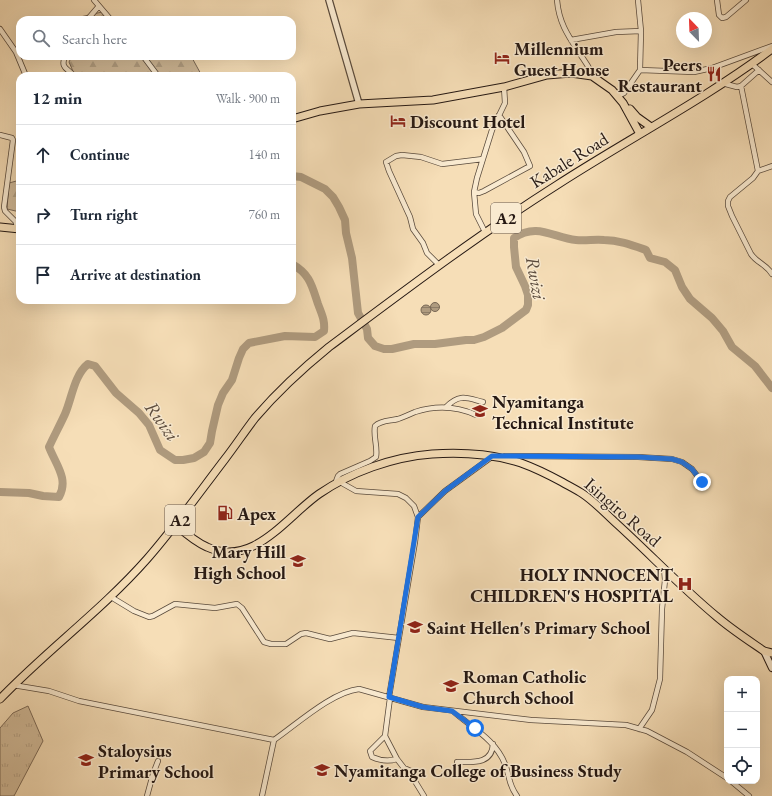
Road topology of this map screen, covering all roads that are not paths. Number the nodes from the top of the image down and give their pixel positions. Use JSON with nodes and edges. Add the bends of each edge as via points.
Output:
{"nodes":[{"id":1,"x":94,"y":0,"type":"edge"},
{"id":2,"x":329,"y":0,"type":"edge"},
{"id":3,"x":557,"y":0,"type":"edge"},
{"id":4,"x":638,"y":0,"type":"edge"},
{"id":5,"x":717,"y":0,"type":"edge"},
{"id":6,"x":746,"y":0,"type":"edge"},
{"id":7,"x":99,"y":6,"type":"junction"},
{"id":8,"x":90,"y":16,"type":"edge"},
{"id":9,"x":108,"y":16,"type":"edge"},
{"id":10,"x":0,"y":29,"type":"edge"},
{"id":11,"x":641,"y":31,"type":"junction"},
{"id":12,"x":571,"y":40,"type":"junction"},
{"id":13,"x":772,"y":46,"type":"edge"},
{"id":14,"x":772,"y":49,"type":"edge"},
{"id":15,"x":16,"y":52,"type":"edge"},
{"id":16,"x":19,"y":60,"type":"edge"},
{"id":17,"x":64,"y":60,"type":"edge"},
{"id":18,"x":146,"y":60,"type":"edge"},
{"id":19,"x":752,"y":64,"type":"junction"},
{"id":20,"x":640,"y":70,"type":"junction"},
{"id":21,"x":758,"y":70,"type":"junction"},
{"id":22,"x":24,"y":72,"type":"edge"},
{"id":23,"x":70,"y":72,"type":"edge"},
{"id":24,"x":155,"y":72,"type":"edge"},
{"id":25,"x":592,"y":74,"type":"junction"},
{"id":26,"x":772,"y":82,"type":"edge"},
{"id":27,"x":722,"y":83,"type":"junction"},
{"id":28,"x":741,"y":86,"type":"junction"},
{"id":29,"x":504,"y":87,"type":"junction"},
{"id":30,"x":619,"y":96,"type":"junction"},
{"id":31,"x":359,"y":104,"type":"junction"},
{"id":32,"x":499,"y":115,"type":"junction"},
{"id":33,"x":296,"y":118,"type":"edge"},
{"id":34,"x":632,"y":119,"type":"junction"},
{"id":35,"x":651,"y":127,"type":"junction"},
{"id":36,"x":640,"y":134,"type":"junction"},
{"id":37,"x":0,"y":135,"type":"edge"},
{"id":38,"x":628,"y":141,"type":"junction"},
{"id":39,"x":483,"y":159,"type":"junction"},
{"id":40,"x":772,"y":166,"type":"edge"},
{"id":41,"x":758,"y":171,"type":"junction"},
{"id":42,"x":474,"y":192,"type":"junction"},
{"id":43,"x":16,"y":222,"type":"edge"},
{"id":44,"x":0,"y":227,"type":"edge"},
{"id":45,"x":16,"y":229,"type":"edge"},
{"id":46,"x":485,"y":232,"type":"junction"},
{"id":47,"x":439,"y":265,"type":"junction"},
{"id":48,"x":772,"y":274,"type":"edge"},
{"id":49,"x":483,"y":402,"type":"dead end"},
{"id":50,"x":446,"y":407,"type":"junction"},
{"id":51,"x":476,"y":415,"type":"dead end"},
{"id":52,"x":492,"y":456,"type":"junction"},
{"id":53,"x":702,"y":482,"type":"dead end"},
{"id":54,"x":338,"y":483,"type":"junction"},
{"id":55,"x":418,"y":517,"type":"junction"},
{"id":56,"x":176,"y":526,"type":"junction"},
{"id":57,"x":664,"y":567,"type":"junction"},
{"id":58,"x":111,"y":597,"type":"junction"},
{"id":59,"x":399,"y":638,"type":"junction"},
{"id":60,"x":764,"y":651,"type":"junction"},
{"id":61,"x":772,"y":653,"type":"edge"},
{"id":62,"x":772,"y":668,"type":"edge"},
{"id":63,"x":13,"y":685,"type":"junction"},
{"id":64,"x":2,"y":694,"type":"edge"},
{"id":65,"x":389,"y":698,"type":"junction"},
{"id":66,"x":452,"y":711,"type":"junction"},
{"id":67,"x":639,"y":729,"type":"junction"},
{"id":68,"x":385,"y":736,"type":"junction"},
{"id":69,"x":274,"y":740,"type":"junction"},
{"id":70,"x":493,"y":744,"type":"junction"},
{"id":71,"x":397,"y":759,"type":"junction"},
{"id":72,"x":158,"y":761,"type":"dead end"},
{"id":73,"x":457,"y":762,"type":"dead end"},
{"id":74,"x":724,"y":776,"type":"edge"},
{"id":75,"x":735,"y":784,"type":"edge"},
{"id":76,"x":147,"y":796,"type":"edge"},
{"id":77,"x":262,"y":796,"type":"edge"},
{"id":78,"x":424,"y":796,"type":"edge"},
{"id":79,"x":518,"y":796,"type":"edge"},
{"id":80,"x":749,"y":796,"type":"edge"}],
"edges":[{"from":1,"to":7,"type":"street"},
{"from":2,"to":31,"type":"street"},
{"from":3,"to":12,"type":"street","via":[[560,20]]},
{"from":4,"to":11,"type":"street"},
{"from":5,"to":6,"type":"street","via":[[719,15],[722,18]]},
{"from":7,"to":8,"type":"street"},
{"from":7,"to":9,"type":"street"},
{"from":10,"to":15,"type":"street"},
{"from":11,"to":12,"type":"street","via":[[616,32]]},
{"from":11,"to":20,"type":"street"},
{"from":12,"to":25,"type":"street"},
{"from":13,"to":20,"type":"street","via":[[694,72]]},
{"from":14,"to":19,"type":"main road","name":"Kabale Road","number":"A2"},
{"from":16,"to":22,"type":"street"},
{"from":17,"to":23,"type":"street","via":[[64,67]]},
{"from":18,"to":24,"type":"street"},
{"from":19,"to":21,"type":"street"},
{"from":19,"to":27,"type":"main road","name":"Kabale Road","number":"A2"},
{"from":20,"to":30,"type":"street"},
{"from":21,"to":26,"type":"street"},
{"from":21,"to":28,"type":"street"},
{"from":25,"to":29,"type":"main road","via":[[571,70],[550,71]]},
{"from":25,"to":30,"type":"main road","via":[[616,90]]},
{"from":27,"to":28,"type":"street"},
{"from":27,"to":35,"type":"main road","name":"Kabale Road","number":"A2"},
{"from":28,"to":41,"type":"street"},
{"from":29,"to":31,"type":"main road","via":[[433,100]]},
{"from":29,"to":32,"type":"street","via":[[505,103]]},
{"from":30,"to":34,"type":"main road"},
{"from":30,"to":35,"type":"main road","via":[[634,114]]},
{"from":31,"to":33,"type":"main road","via":[[320,110]]},
{"from":32,"to":39,"type":"street"},
{"from":32,"to":42,"type":"street","via":[[524,152],[530,166],[484,191]]},
{"from":34,"to":36,"type":"main road"},
{"from":34,"to":38,"type":"main road","via":[[633,131]]},
{"from":35,"to":36,"type":"main road","name":"Kabale Road","number":"A2"},
{"from":36,"to":38,"type":"main road","name":"Kabale Road","number":"A2"},
{"from":37,"to":43,"type":"street","via":[[13,140],[4,207]]},
{"from":38,"to":46,"type":"main road","name":"Kabale Road","number":"A2"},
{"from":39,"to":42,"type":"street"},
{"from":39,"to":47,"type":"street","via":[[442,164],[402,154],[386,162],[410,216],[413,229],[427,253]]},
{"from":40,"to":41,"type":"street"},
{"from":41,"to":48,"type":"street","via":[[730,197],[728,206],[751,254]]},
{"from":42,"to":46,"type":"street","via":[[476,214]]},
{"from":44,"to":45,"type":"main road"},
{"from":46,"to":47,"type":"main road","name":"Kabale Road","number":"A2"},
{"from":47,"to":56,"type":"main road","name":"Kabale Road","number":"A2","via":[[348,332],[307,365],[277,394],[255,419]]},
{"from":49,"to":50,"type":"street","via":[[463,397],[456,398]]},
{"from":50,"to":51,"type":"street","via":[[466,410]]},
{"from":50,"to":54,"type":"street","via":[[433,407],[377,424],[374,430],[376,457],[340,474]]},
{"from":52,"to":53,"type":"street","via":[[672,459],[692,469]]},
{"from":52,"to":54,"type":"main road","name":"Isingiro Road","via":[[464,453],[407,457]]},
{"from":52,"to":55,"type":"street","via":[[445,491]]},
{"from":52,"to":57,"type":"main road","name":"Isingiro Road","via":[[521,463],[584,494]]},
{"from":54,"to":55,"type":"street","via":[[356,491],[402,495],[414,506]]},
{"from":54,"to":56,"type":"main road","name":"Isingiro Road","via":[[299,510],[265,539],[238,552],[225,552],[206,547]]},
{"from":55,"to":59,"type":"street"},
{"from":56,"to":58,"type":"main road","number":"A2"},
{"from":57,"to":60,"type":"main road","name":"Isingiro Road","via":[[715,616]]},
{"from":57,"to":67,"type":"street","via":[[660,679],[652,710]]},
{"from":58,"to":59,"type":"street","via":[[149,617],[175,604],[215,608],[237,604],[264,642],[271,644],[286,644],[306,633],[330,639],[353,634]]},
{"from":58,"to":63,"type":"main road","number":"A2"},
{"from":59,"to":65,"type":"street"},
{"from":60,"to":61,"type":"main road","name":"Isingiro Road"},
{"from":60,"to":62,"type":"main road"},
{"from":63,"to":64,"type":"main road","number":"A2"},
{"from":63,"to":69,"type":"street","via":[[49,691],[79,701]]},
{"from":65,"to":66,"type":"street"},
{"from":65,"to":68,"type":"street"},
{"from":65,"to":69,"type":"street","via":[[359,689],[350,690],[329,701]]},
{"from":66,"to":67,"type":"street","via":[[532,720],[626,725]]},
{"from":66,"to":70,"type":"street","via":[[484,734]]},
{"from":67,"to":74,"type":"street","via":[[687,752]]},
{"from":68,"to":71,"type":"street"},
{"from":68,"to":71,"type":"street","via":[[370,751],[372,758],[386,761]]},
{"from":69,"to":77,"type":"street"},
{"from":70,"to":73,"type":"street","via":[[486,760]]},
{"from":70,"to":79,"type":"street","via":[[505,764],[511,788]]},
{"from":71,"to":78,"type":"street","via":[[404,768],[410,770]]},
{"from":72,"to":76,"type":"street"},
{"from":75,"to":80,"type":"street"}]}
